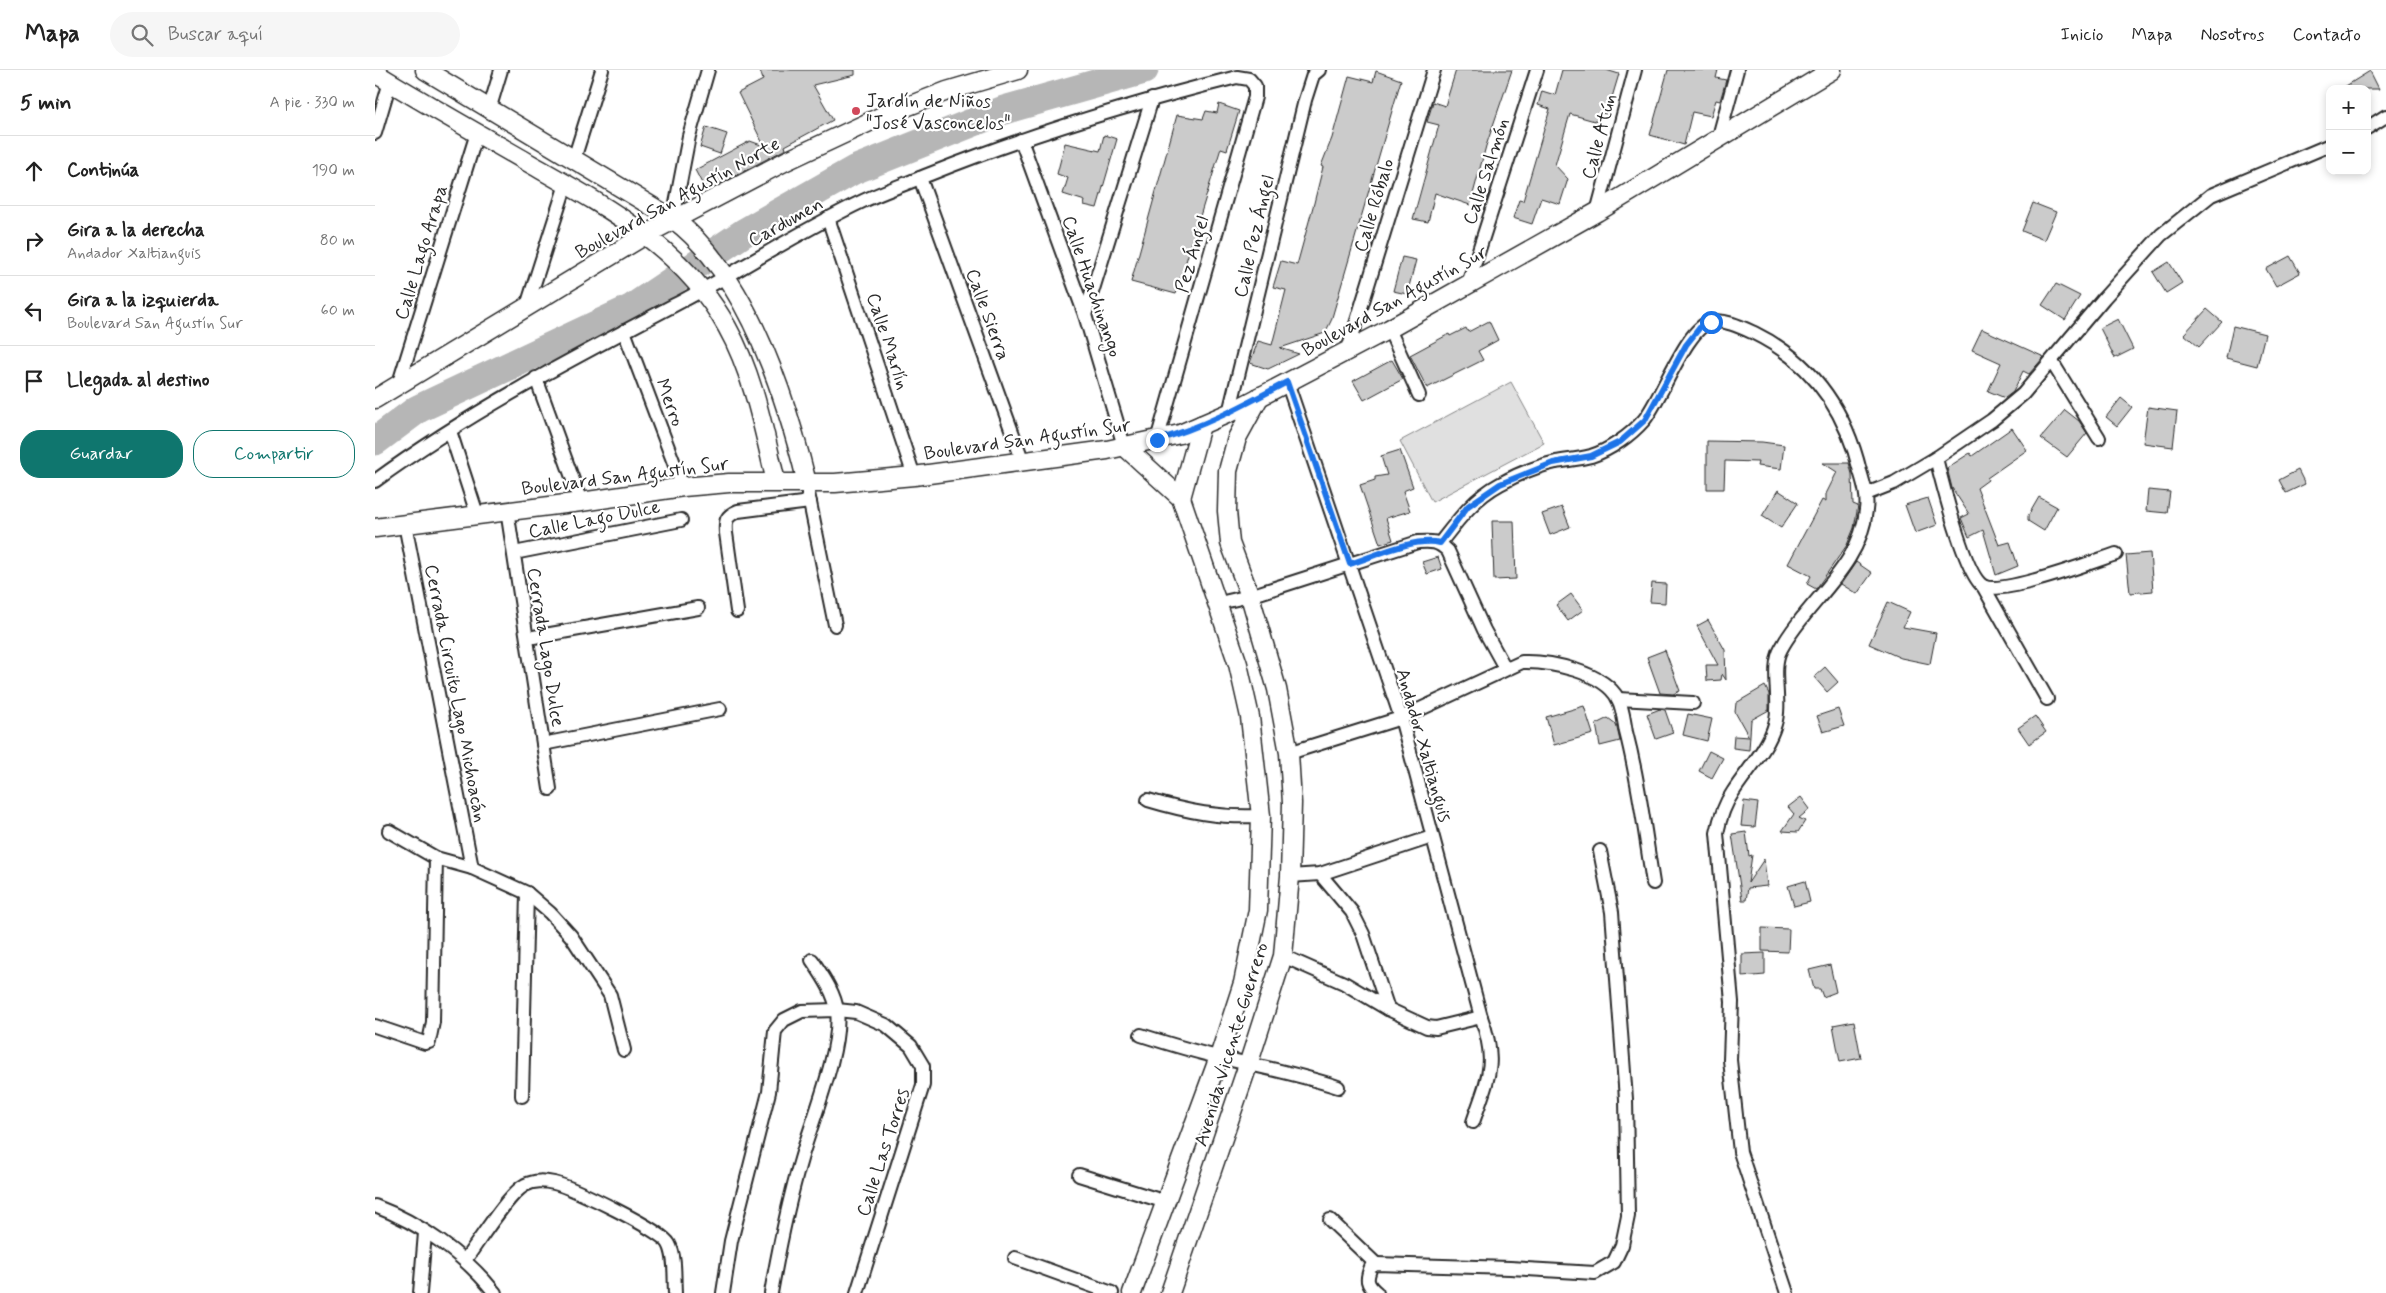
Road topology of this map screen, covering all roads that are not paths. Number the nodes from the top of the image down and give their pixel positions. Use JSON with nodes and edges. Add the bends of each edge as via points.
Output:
{"nodes":[{"id":1,"x":425,"y":70,"type":"edge"},
{"id":2,"x":501,"y":70,"type":"edge"},
{"id":3,"x":602,"y":70,"type":"edge"},
{"id":4,"x":708,"y":70,"type":"edge"},
{"id":5,"x":1018,"y":70,"type":"edge"},
{"id":6,"x":1319,"y":70,"type":"edge"},
{"id":7,"x":1434,"y":70,"type":"edge"},
{"id":8,"x":1537,"y":70,"type":"edge"},
{"id":9,"x":1635,"y":70,"type":"edge"},
{"id":10,"x":1737,"y":70,"type":"edge"},
{"id":11,"x":1832,"y":70,"type":"edge"},
{"id":12,"x":375,"y":73,"type":"edge"},
{"id":13,"x":1249,"y":79,"type":"joint"},
{"id":14,"x":390,"y":82,"type":"junction"},
{"id":15,"x":1152,"y":99,"type":"junction"},
{"id":16,"x":489,"y":110,"type":"junction"},
{"id":17,"x":2386,"y":116,"type":"edge"},
{"id":18,"x":2371,"y":125,"type":"edge"},
{"id":19,"x":375,"y":133,"type":"edge"},
{"id":20,"x":477,"y":133,"type":"junction"},
{"id":21,"x":1021,"y":140,"type":"junction"},
{"id":22,"x":1718,"y":140,"type":"junction"},
{"id":23,"x":2326,"y":147,"type":"edge"},
{"id":24,"x":574,"y":159,"type":"junction"},
{"id":25,"x":920,"y":178,"type":"junction"},
{"id":26,"x":566,"y":184,"type":"junction"},
{"id":27,"x":1597,"y":212,"type":"junction"},
{"id":28,"x":828,"y":218,"type":"junction"},
{"id":29,"x":673,"y":219,"type":"junction"},
{"id":30,"x":647,"y":234,"type":"junction"},
{"id":31,"x":722,"y":271,"type":"junction"},
{"id":32,"x":1468,"y":284,"type":"junction"},
{"id":33,"x":698,"y":285,"type":"junction"},
{"id":34,"x":527,"y":306,"type":"junction"},
{"id":35,"x":1085,"y":315,"type":"junction"},
{"id":36,"x":1389,"y":329,"type":"junction"},
{"id":37,"x":624,"y":331,"type":"junction"},
{"id":38,"x":1348,"y":350,"type":"junction"},
{"id":39,"x":2052,"y":362,"type":"junction"},
{"id":40,"x":536,"y":378,"type":"junction"},
{"id":41,"x":1287,"y":382,"type":"junction"},
{"id":42,"x":399,"y":383,"type":"junction"},
{"id":43,"x":1260,"y":396,"type":"junction"},
{"id":44,"x":1419,"y":396,"type":"dead end"},
{"id":45,"x":375,"y":399,"type":"edge"},
{"id":46,"x":1229,"y":413,"type":"junction"},
{"id":47,"x":1201,"y":425,"type":"junction"},
{"id":48,"x":450,"y":431,"type":"junction"},
{"id":49,"x":2099,"y":438,"type":"dead end"},
{"id":50,"x":1157,"y":440,"type":"junction"},
{"id":51,"x":1124,"y":446,"type":"junction"},
{"id":52,"x":1936,"y":458,"type":"junction"},
{"id":53,"x":1023,"y":462,"type":"junction"},
{"id":54,"x":914,"y":476,"type":"junction"},
{"id":55,"x":375,"y":481,"type":"edge"},
{"id":56,"x":776,"y":482,"type":"junction"},
{"id":57,"x":807,"y":483,"type":"junction"},
{"id":58,"x":683,"y":487,"type":"junction"},
{"id":59,"x":1866,"y":494,"type":"junction"},
{"id":60,"x":1181,"y":498,"type":"junction"},
{"id":61,"x":581,"y":502,"type":"junction"},
{"id":62,"x":810,"y":502,"type":"junction"},
{"id":63,"x":507,"y":510,"type":"junction"},
{"id":64,"x":477,"y":514,"type":"junction"},
{"id":65,"x":681,"y":520,"type":"dead end"},
{"id":66,"x":405,"y":524,"type":"junction"},
{"id":67,"x":375,"y":528,"type":"edge"},
{"id":68,"x":1440,"y":543,"type":"junction"},
{"id":69,"x":514,"y":553,"type":"junction"},
{"id":70,"x":2116,"y":554,"type":"dead end"},
{"id":71,"x":1350,"y":564,"type":"junction"},
{"id":72,"x":1983,"y":586,"type":"junction"},
{"id":73,"x":1250,"y":596,"type":"junction"},
{"id":74,"x":1219,"y":603,"type":"junction"},
{"id":75,"x":699,"y":608,"type":"dead end"},
{"id":76,"x":737,"y":611,"type":"dead end"},
{"id":77,"x":835,"y":625,"type":"dead end"},
{"id":78,"x":528,"y":638,"type":"junction"},
{"id":79,"x":1505,"y":668,"type":"junction"},
{"id":80,"x":1618,"y":699,"type":"junction"},
{"id":81,"x":2047,"y":699,"type":"dead end"},
{"id":82,"x":1693,"y":703,"type":"dead end"},
{"id":83,"x":720,"y":709,"type":"dead end"},
{"id":84,"x":1401,"y":718,"type":"junction"},
{"id":85,"x":543,"y":744,"type":"junction"},
{"id":86,"x":1289,"y":753,"type":"junction"},
{"id":87,"x":550,"y":789,"type":"dead end"},
{"id":88,"x":1148,"y":800,"type":"dead end"},
{"id":89,"x":1261,"y":816,"type":"junction"},
{"id":90,"x":389,"y":831,"type":"dead end"},
{"id":91,"x":1432,"y":838,"type":"junction"},
{"id":92,"x":1600,"y":850,"type":"dead end"},
{"id":93,"x":436,"y":858,"type":"junction"},
{"id":94,"x":472,"y":868,"type":"junction"},
{"id":95,"x":1320,"y":874,"type":"junction"},
{"id":96,"x":1290,"y":876,"type":"junction"},
{"id":97,"x":1653,"y":883,"type":"dead end"},
{"id":98,"x":527,"y":893,"type":"junction"},
{"id":99,"x":1283,"y":956,"type":"junction"},
{"id":100,"x":812,"y":960,"type":"dead end"},
{"id":101,"x":1388,"y":1009,"type":"junction"},
{"id":102,"x":837,"y":1010,"type":"junction"},
{"id":103,"x":1481,"y":1017,"type":"junction"},
{"id":104,"x":375,"y":1026,"type":"edge"},
{"id":105,"x":1141,"y":1035,"type":"dead end"},
{"id":106,"x":624,"y":1050,"type":"dead end"},
{"id":107,"x":1219,"y":1057,"type":"junction"},
{"id":108,"x":1249,"y":1062,"type":"junction"},
{"id":109,"x":1338,"y":1087,"type":"dead end"},
{"id":110,"x":522,"y":1096,"type":"dead end"},
{"id":111,"x":1473,"y":1122,"type":"dead end"},
{"id":112,"x":1079,"y":1175,"type":"dead end"},
{"id":113,"x":1166,"y":1202,"type":"junction"},
{"id":114,"x":375,"y":1206,"type":"edge"},
{"id":115,"x":1330,"y":1220,"type":"dead end"},
{"id":116,"x":425,"y":1232,"type":"junction"},
{"id":117,"x":1015,"y":1258,"type":"dead end"},
{"id":118,"x":465,"y":1260,"type":"junction"},
{"id":119,"x":1376,"y":1264,"type":"junction"},
{"id":120,"x":420,"y":1293,"type":"edge"},
{"id":121,"x":495,"y":1293,"type":"edge"},
{"id":122,"x":675,"y":1293,"type":"edge"},
{"id":123,"x":723,"y":1293,"type":"edge"},
{"id":124,"x":771,"y":1293,"type":"edge"},
{"id":125,"x":857,"y":1293,"type":"edge"},
{"id":126,"x":1112,"y":1293,"type":"edge"},
{"id":127,"x":1132,"y":1293,"type":"edge"},
{"id":128,"x":1170,"y":1293,"type":"edge"},
{"id":129,"x":1377,"y":1293,"type":"edge"},
{"id":130,"x":1787,"y":1293,"type":"edge"}],
"edges":[{"from":1,"to":16,"type":"main road"},
{"from":2,"to":16,"type":"street"},
{"from":3,"to":24,"type":"street"},
{"from":4,"to":29,"type":"street","via":[[689,136]]},
{"from":5,"to":29,"type":"main road","name":"Boulevard San Agustín Norte","via":[[947,91],[880,117]]},
{"from":6,"to":46,"type":"street","name":"Calle Pez Ángel","via":[[1313,76],[1305,100]]},
{"from":7,"to":38,"type":"street","name":"Calle Róbalo"},
{"from":8,"to":32,"type":"street","name":"Calle Salmón"},
{"from":9,"to":27,"type":"street","name":"Calle Atún"},
{"from":10,"to":22,"type":"street"},
{"from":11,"to":22,"type":"main road","name":"Boulevard San Agustín Sur"},
{"from":12,"to":14,"type":"main road"},
{"from":13,"to":15,"type":"street","name":"Cardumen","via":[[1237,77]]},
{"from":13,"to":50,"type":"street","name":"Pez Ángel","via":[[1255,86],[1255,96]]},
{"from":14,"to":19,"type":"street"},
{"from":14,"to":20,"type":"main road"},
{"from":15,"to":21,"type":"street","name":"Cardumen"},
{"from":15,"to":35,"type":"street"},
{"from":16,"to":24,"type":"main road"},
{"from":17,"to":18,"type":"street"},
{"from":20,"to":26,"type":"main road"},
{"from":20,"to":42,"type":"street","name":"Calle Lago Arapa"},
{"from":21,"to":25,"type":"street","name":"Cardumen"},
{"from":21,"to":35,"type":"street","name":"Calle Huachinango"},
{"from":22,"to":27,"type":"main road","name":"Boulevard San Agustín Sur"},
{"from":23,"to":39,"type":"street","via":[[2211,195],[2161,235]]},
{"from":24,"to":29,"type":"main road"},
{"from":25,"to":28,"type":"street","name":"Cardumen"},
{"from":25,"to":53,"type":"street","name":"Calle Sierra"},
{"from":26,"to":30,"type":"main road"},
{"from":26,"to":34,"type":"street"},
{"from":27,"to":32,"type":"main road","name":"Boulevard San Agustín Sur"},
{"from":28,"to":31,"type":"street","name":"Cardumen"},
{"from":28,"to":54,"type":"street","name":"Calle Marlín"},
{"from":29,"to":30,"type":"main road","name":"Boulevard San Agustín Norte"},
{"from":29,"to":31,"type":"main road","via":[[691,234]]},
{"from":30,"to":33,"type":"main road"},
{"from":30,"to":34,"type":"main road","name":"Boulevard San Agustín Norte"},
{"from":31,"to":33,"type":"street","name":"Cardumen"},
{"from":31,"to":57,"type":"main road","via":[[755,329],[794,431]]},
{"from":32,"to":36,"type":"main road","name":"Boulevard San Agustín Sur"},
{"from":33,"to":37,"type":"street","name":"Cardumen"},
{"from":33,"to":56,"type":"main road","via":[[728,328],[756,398]]},
{"from":34,"to":42,"type":"main road","name":"Boulevard San Agustín Norte"},
{"from":35,"to":51,"type":"street","name":"Calle Huachinango"},
{"from":36,"to":38,"type":"main road","name":"Boulevard San Agustín Sur"},
{"from":36,"to":44,"type":"street"},
{"from":37,"to":40,"type":"street","name":"Cardumen"},
{"from":37,"to":58,"type":"street","name":"Merro"},
{"from":38,"to":41,"type":"main road","name":"Boulevard San Agustín Sur"},
{"from":39,"to":49,"type":"street"},
{"from":39,"to":52,"type":"street","via":[[2023,394],[1992,420]]},
{"from":40,"to":48,"type":"street","name":"Cardumen"},
{"from":40,"to":61,"type":"street"},
{"from":41,"to":43,"type":"main road","name":"Boulevard San Agustín Sur"},
{"from":41,"to":71,"type":"street","name":"Andador Xaltianguis"},
{"from":42,"to":45,"type":"main road","name":"Boulevard San Agustín Norte"},
{"from":43,"to":46,"type":"main road","name":"Boulevard San Agustín Sur"},
{"from":43,"to":73,"type":"main road","name":"Avenida Vicente Guerrero","via":[[1237,438],[1228,471],[1230,542]]},
{"from":46,"to":47,"type":"main road","name":"Boulevard San Agustín Sur"},
{"from":47,"to":50,"type":"main road","name":"Boulevard San Agustín Sur"},
{"from":47,"to":60,"type":"main road"},
{"from":48,"to":55,"type":"street","name":"Cardumen"},
{"from":48,"to":64,"type":"street"},
{"from":50,"to":51,"type":"main road","name":"Boulevard San Agustín Sur"},
{"from":51,"to":53,"type":"main road","name":"Boulevard San Agustín Sur"},
{"from":51,"to":60,"type":"main road","name":"Avenida Vicente Guerrero"},
{"from":52,"to":59,"type":"street","via":[[1894,483]]},
{"from":52,"to":72,"type":"street","via":[[1955,526],[1975,578]]},
{"from":53,"to":54,"type":"main road","name":"Boulevard San Agustín Sur"},
{"from":54,"to":57,"type":"main road","name":"Boulevard San Agustín Sur"},
{"from":56,"to":57,"type":"main road","name":"Boulevard San Agustín Sur"},
{"from":56,"to":58,"type":"main road","name":"Boulevard San Agustín Sur"},
{"from":57,"to":62,"type":"street"},
{"from":58,"to":61,"type":"main road","name":"Boulevard San Agustín Sur"},
{"from":59,"to":68,"type":"street","via":[[1854,447],[1833,403],[1812,374],[1781,347],[1731,324],[1711,322],[1701,326],[1686,345],[1645,420],[1620,442],[1591,456],[1553,463],[1500,484],[1468,506]]},
{"from":59,"to":130,"type":"street","via":[[1867,509],[1861,537],[1778,653],[1778,713],[1774,727],[1721,812],[1717,833],[1731,1002],[1730,1060],[1740,1152]]},
{"from":60,"to":74,"type":"main road","name":"Avenida Vicente Guerrero"},
{"from":61,"to":63,"type":"main road","name":"Boulevard San Agustín Sur"},
{"from":62,"to":76,"type":"street","via":[[738,510],[728,515],[725,528]]},
{"from":62,"to":77,"type":"street"},
{"from":63,"to":64,"type":"main road","name":"Boulevard San Agustín Sur"},
{"from":63,"to":69,"type":"street","name":"Cerrada Lago Dulce"},
{"from":64,"to":66,"type":"main road","name":"Boulevard San Agustín Sur"},
{"from":65,"to":69,"type":"street","name":"Calle Lago Dulce"},
{"from":66,"to":67,"type":"main road","name":"Boulevard San Agustín Sur"},
{"from":66,"to":94,"type":"street","name":"Cerrada Circuito Lago Michoacán"},
{"from":68,"to":71,"type":"street","via":[[1418,542]]},
{"from":68,"to":79,"type":"street","via":[[1448,551]]},
{"from":69,"to":78,"type":"street","name":"Cerrada Lago Dulce"},
{"from":70,"to":72,"type":"street","via":[[2036,580],[1995,589]]},
{"from":71,"to":73,"type":"street"},
{"from":71,"to":84,"type":"street","name":"Andador Xaltianguis"},
{"from":72,"to":81,"type":"street"},
{"from":73,"to":74,"type":"street"},
{"from":73,"to":86,"type":"main road","name":"Avenida Vicente Guerrero","via":[[1277,689]]},
{"from":74,"to":89,"type":"main road","name":"Avenida Vicente Guerrero","via":[[1250,717]]},
{"from":75,"to":78,"type":"street"},
{"from":78,"to":85,"type":"street","name":"Cerrada Lago Dulce"},
{"from":79,"to":80,"type":"street","via":[[1522,662],[1541,661],[1576,669],[1601,683]]},
{"from":79,"to":84,"type":"street"},
{"from":80,"to":82,"type":"street"},
{"from":80,"to":97,"type":"street","via":[[1631,752]]},
{"from":83,"to":85,"type":"street"},
{"from":84,"to":86,"type":"street"},
{"from":84,"to":91,"type":"street","name":"Andador Xaltianguis"},
{"from":85,"to":87,"type":"street","name":"Cerrada Lago Dulce"},
{"from":86,"to":96,"type":"main road","name":"Avenida Vicente Guerrero","via":[[1292,802]]},
{"from":88,"to":89,"type":"street","via":[[1228,818]]},
{"from":89,"to":107,"type":"main road","name":"Avenida Vicente Guerrero","via":[[1258,910],[1243,983]]},
{"from":90,"to":93,"type":"street"},
{"from":91,"to":95,"type":"street"},
{"from":91,"to":103,"type":"street","name":"Andador Xaltianguis"},
{"from":92,"to":119,"type":"street","via":[[1613,921],[1626,1099],[1628,1216],[1622,1245],[1613,1262],[1595,1273]]},
{"from":93,"to":94,"type":"street"},
{"from":93,"to":104,"type":"street","via":[[433,1022],[429,1042]]},
{"from":94,"to":98,"type":"street"},
{"from":95,"to":96,"type":"street"},
{"from":95,"to":101,"type":"street","via":[[1352,912],[1363,934]]},
{"from":96,"to":99,"type":"main road","name":"Avenida Vicente Guerrero"},
{"from":98,"to":106,"type":"street","via":[[571,936],[595,972],[609,995]]},
{"from":98,"to":110,"type":"street"},
{"from":99,"to":101,"type":"street"},
{"from":99,"to":108,"type":"main road","name":"Avenida Vicente Guerrero"},
{"from":100,"to":102,"type":"street","via":[[826,981]]},
{"from":101,"to":103,"type":"street","via":[[1436,1028]]},
{"from":102,"to":123,"type":"street","name":"Calle Las Torres","via":[[802,1011],[784,1020],[775,1031],[767,1101],[731,1241]]},
{"from":102,"to":124,"type":"street","via":[[836,1036],[827,1076],[801,1160]]},
{"from":102,"to":125,"type":"street","name":"Calle Las Torres","via":[[856,1012],[886,1025],[911,1046],[923,1066],[923,1085]]},
{"from":103,"to":111,"type":"street","name":"Andador Xaltianguis","via":[[1490,1041],[1491,1063]]},
{"from":105,"to":107,"type":"street"},
{"from":107,"to":108,"type":"street"},
{"from":107,"to":113,"type":"main road","name":"Avenida Vicente Guerrero"},
{"from":108,"to":109,"type":"street"},
{"from":108,"to":128,"type":"main road","name":"Avenida Vicente Guerrero"},
{"from":112,"to":113,"type":"street"},
{"from":113,"to":127,"type":"main road","name":"Avenida Vicente Guerrero"},
{"from":114,"to":116,"type":"street"},
{"from":115,"to":119,"type":"street"},
{"from":116,"to":118,"type":"street"},
{"from":116,"to":120,"type":"street"},
{"from":117,"to":126,"type":"street"},
{"from":118,"to":121,"type":"street"},
{"from":118,"to":122,"type":"street","via":[[512,1197],[524,1186],[539,1181],[557,1184],[661,1234],[669,1244]]},
{"from":119,"to":129,"type":"street","via":[[1366,1278],[1368,1285]]}]}
